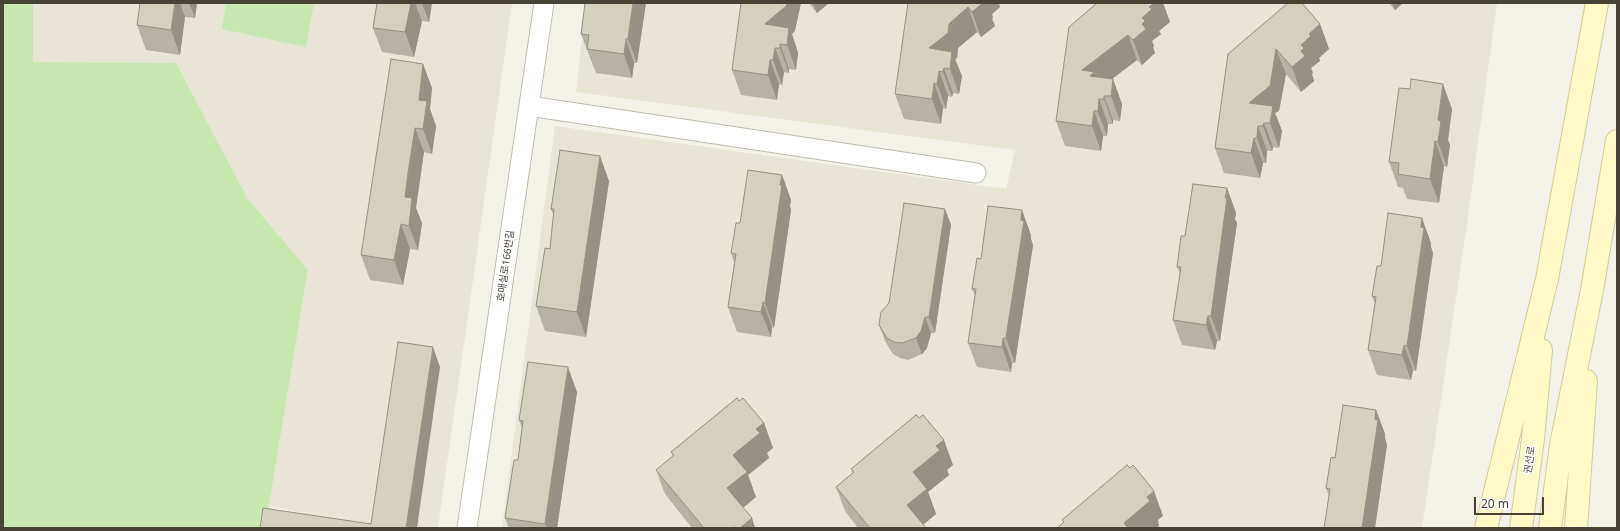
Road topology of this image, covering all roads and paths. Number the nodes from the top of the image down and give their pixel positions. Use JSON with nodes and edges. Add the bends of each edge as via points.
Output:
{"nodes":[{"id":1,"x":544,"y":3,"type":"edge"},
{"id":2,"x":1597,"y":3,"type":"edge"},
{"id":3,"x":530,"y":106,"type":"junction"},
{"id":4,"x":1617,"y":141,"type":"edge"},
{"id":5,"x":976,"y":173,"type":"dead end"},
{"id":6,"x":1547,"y":279,"type":"junction"},
{"id":7,"x":1592,"y":290,"type":"junction"},
{"id":8,"x":467,"y":528,"type":"edge"},
{"id":9,"x":1486,"y":528,"type":"edge"},
{"id":10,"x":1521,"y":528,"type":"edge"},
{"id":11,"x":1550,"y":528,"type":"edge"},
{"id":12,"x":1576,"y":528,"type":"edge"}],
"edges":[{"from":1,"to":3,"type":"street","name":"호매실로166번길"},
{"from":2,"to":6,"type":"main road"},
{"from":3,"to":5,"type":"street"},
{"from":3,"to":8,"type":"street","name":"호매실로166번길"},
{"from":4,"to":7,"type":"main road"},
{"from":6,"to":9,"type":"main road"},
{"from":6,"to":10,"type":"main road","name":"권선로","via":[[1533,439]]},
{"from":7,"to":11,"type":"main road","via":[[1561,445]]},
{"from":7,"to":12,"type":"main road"}]}
